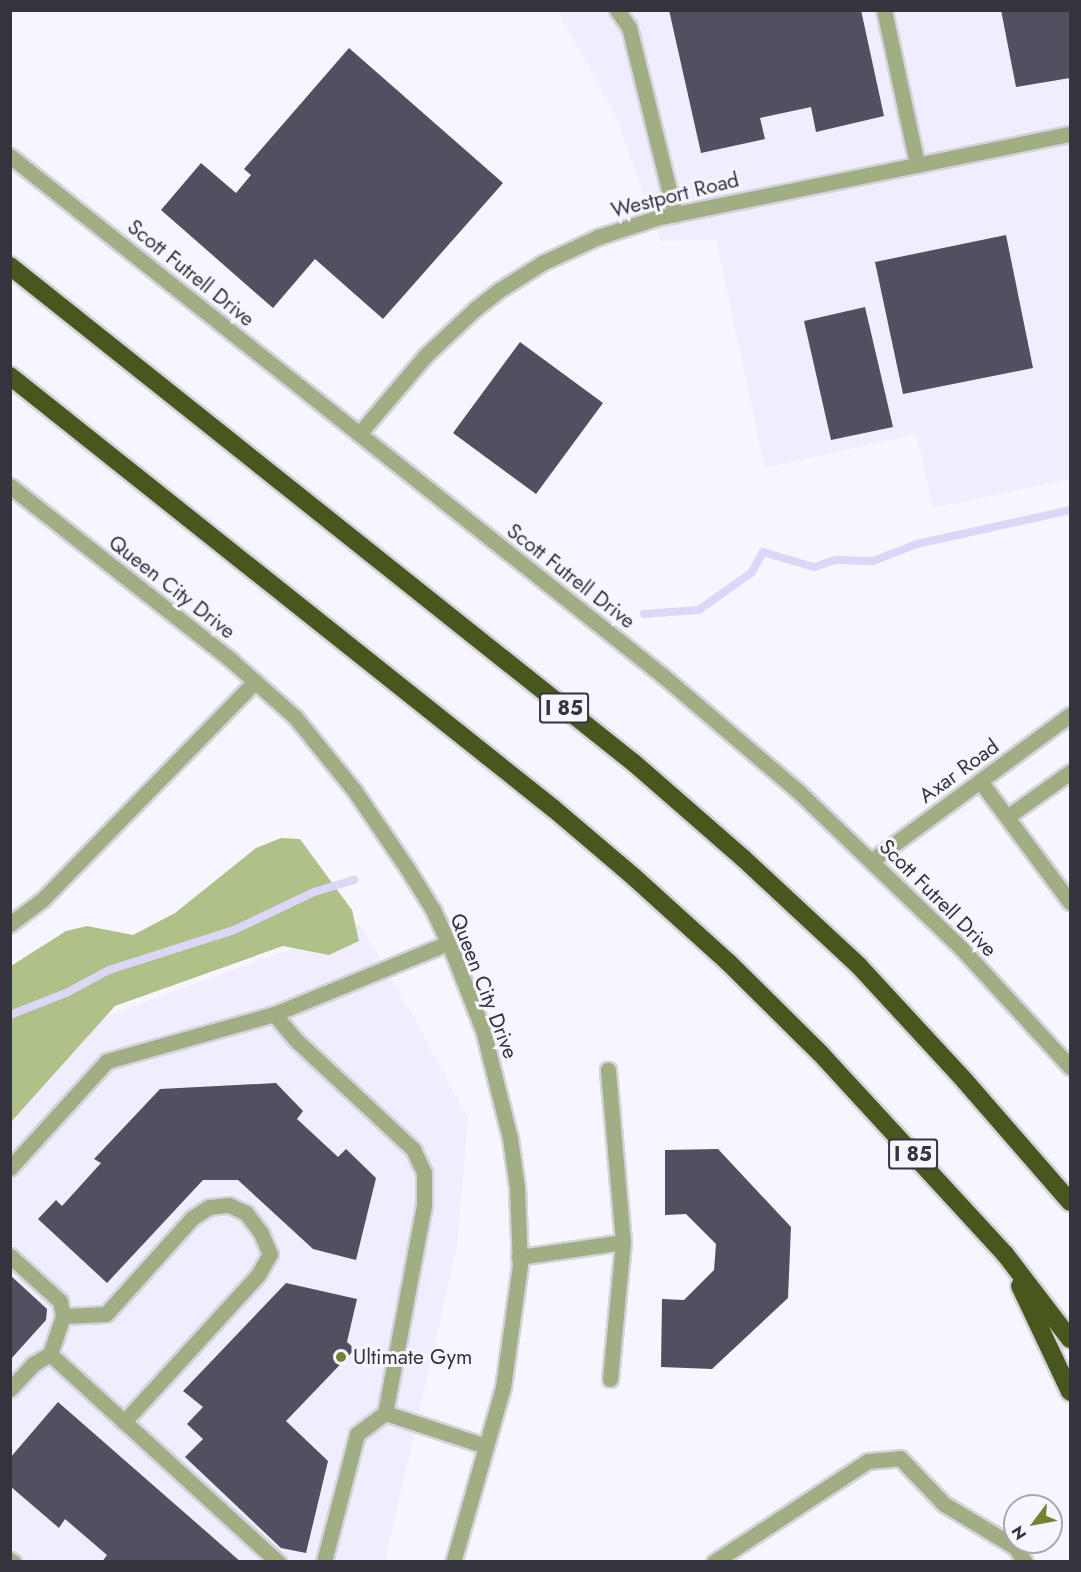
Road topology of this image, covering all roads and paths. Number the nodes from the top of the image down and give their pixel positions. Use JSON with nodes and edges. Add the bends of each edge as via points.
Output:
{"nodes":[{"id":1,"x":616,"y":10,"type":"edge"},
{"id":2,"x":884,"y":10,"type":"edge"},
{"id":3,"x":1071,"y":134,"type":"edge"},
{"id":4,"x":10,"y":156,"type":"edge"},
{"id":5,"x":917,"y":164,"type":"junction"},
{"id":6,"x":675,"y":214,"type":"junction"},
{"id":7,"x":10,"y":266,"type":"edge"},
{"id":8,"x":10,"y":376,"type":"edge"},
{"id":9,"x":359,"y":434,"type":"junction"},
{"id":10,"x":10,"y":486,"type":"edge"},
{"id":11,"x":255,"y":682,"type":"junction"},
{"id":12,"x":1071,"y":715,"type":"edge"},
{"id":13,"x":1071,"y":772,"type":"edge"},
{"id":14,"x":980,"y":781,"type":"junction"},
{"id":15,"x":1007,"y":817,"type":"junction"},
{"id":16,"x":871,"y":861,"type":"junction"},
{"id":17,"x":1071,"y":902,"type":"edge"},
{"id":18,"x":10,"y":924,"type":"edge"},
{"id":19,"x":448,"y":942,"type":"junction"},
{"id":20,"x":274,"y":1014,"type":"junction"},
{"id":21,"x":1071,"y":1067,"type":"edge"},
{"id":22,"x":609,"y":1070,"type":"dead end"},
{"id":23,"x":10,"y":1168,"type":"edge"},
{"id":24,"x":1071,"y":1202,"type":"edge"},
{"id":25,"x":623,"y":1242,"type":"junction"},
{"id":26,"x":1005,"y":1254,"type":"junction"},
{"id":27,"x":10,"y":1256,"type":"edge"},
{"id":28,"x":519,"y":1257,"type":"junction"},
{"id":29,"x":63,"y":1316,"type":"junction"},
{"id":30,"x":1071,"y":1339,"type":"edge"},
{"id":31,"x":50,"y":1354,"type":"junction"},
{"id":32,"x":610,"y":1379,"type":"dead end"},
{"id":33,"x":10,"y":1389,"type":"edge"},
{"id":34,"x":1071,"y":1392,"type":"edge"},
{"id":35,"x":385,"y":1413,"type":"junction"},
{"id":36,"x":124,"y":1422,"type":"junction"},
{"id":37,"x":486,"y":1446,"type":"junction"},
{"id":38,"x":278,"y":1562,"type":"edge"},
{"id":39,"x":324,"y":1562,"type":"edge"},
{"id":40,"x":453,"y":1562,"type":"edge"},
{"id":41,"x":714,"y":1562,"type":"edge"},
{"id":42,"x":1025,"y":1562,"type":"edge"}],
"edges":[{"from":1,"to":6,"type":"street","via":[[629,27]]},
{"from":2,"to":5,"type":"street"},
{"from":3,"to":5,"type":"street","name":"Westport Road"},
{"from":4,"to":9,"type":"street","name":"Scott Futrell Drive"},
{"from":5,"to":6,"type":"street","name":"Westport Road"},
{"from":6,"to":9,"type":"street","name":"Westport Road","via":[[598,237],[542,263],[501,289],[426,355]]},
{"from":7,"to":24,"type":"highway","number":"I 85","via":[[624,756],[744,859],[859,966]]},
{"from":8,"to":26,"type":"highway","number":"I 85","via":[[554,809],[635,878],[820,1053]]},
{"from":9,"to":16,"type":"street","name":"Scott Futrell Drive","via":[[663,675],[799,792]]},
{"from":10,"to":11,"type":"street","name":"Queen City Drive"},
{"from":11,"to":18,"type":"street","via":[[42,900]]},
{"from":11,"to":19,"type":"street","name":"Queen City Drive","via":[[295,717],[354,790],[407,868]]},
{"from":12,"to":14,"type":"street","name":"Axar Road"},
{"from":13,"to":15,"type":"street"},
{"from":14,"to":15,"type":"street"},
{"from":14,"to":16,"type":"street","name":"Axar Road"},
{"from":15,"to":17,"type":"street"},
{"from":16,"to":21,"type":"street","name":"Scott Futrell Drive","via":[[962,949]]},
{"from":19,"to":20,"type":"street"},
{"from":19,"to":28,"type":"street","name":"Queen City Drive","via":[[483,1030],[510,1138],[517,1187]]},
{"from":20,"to":23,"type":"street","via":[[107,1061]]},
{"from":20,"to":35,"type":"street","via":[[296,1040],[413,1149],[424,1173],[424,1205]]},
{"from":22,"to":25,"type":"street"},
{"from":25,"to":28,"type":"street"},
{"from":25,"to":32,"type":"street"},
{"from":26,"to":30,"type":"highway","number":"I 85"},
{"from":26,"to":34,"type":"highway"},
{"from":27,"to":29,"type":"street","via":[[60,1301]]},
{"from":28,"to":37,"type":"street","name":"Queen City Drive","via":[[511,1345]]},
{"from":29,"to":31,"type":"street"},
{"from":29,"to":36,"type":"street","via":[[106,1314],[192,1218],[209,1207],[229,1205],[246,1213],[261,1233],[270,1254],[258,1275]]},
{"from":31,"to":33,"type":"street","via":[[33,1364]]},
{"from":31,"to":36,"type":"street"},
{"from":35,"to":37,"type":"street"},
{"from":35,"to":39,"type":"street","via":[[357,1434]]},
{"from":36,"to":38,"type":"street"},
{"from":37,"to":40,"type":"street","name":"Queen City Drive"},
{"from":41,"to":42,"type":"street","via":[[868,1461],[900,1458],[944,1504],[1015,1547]]}]}
